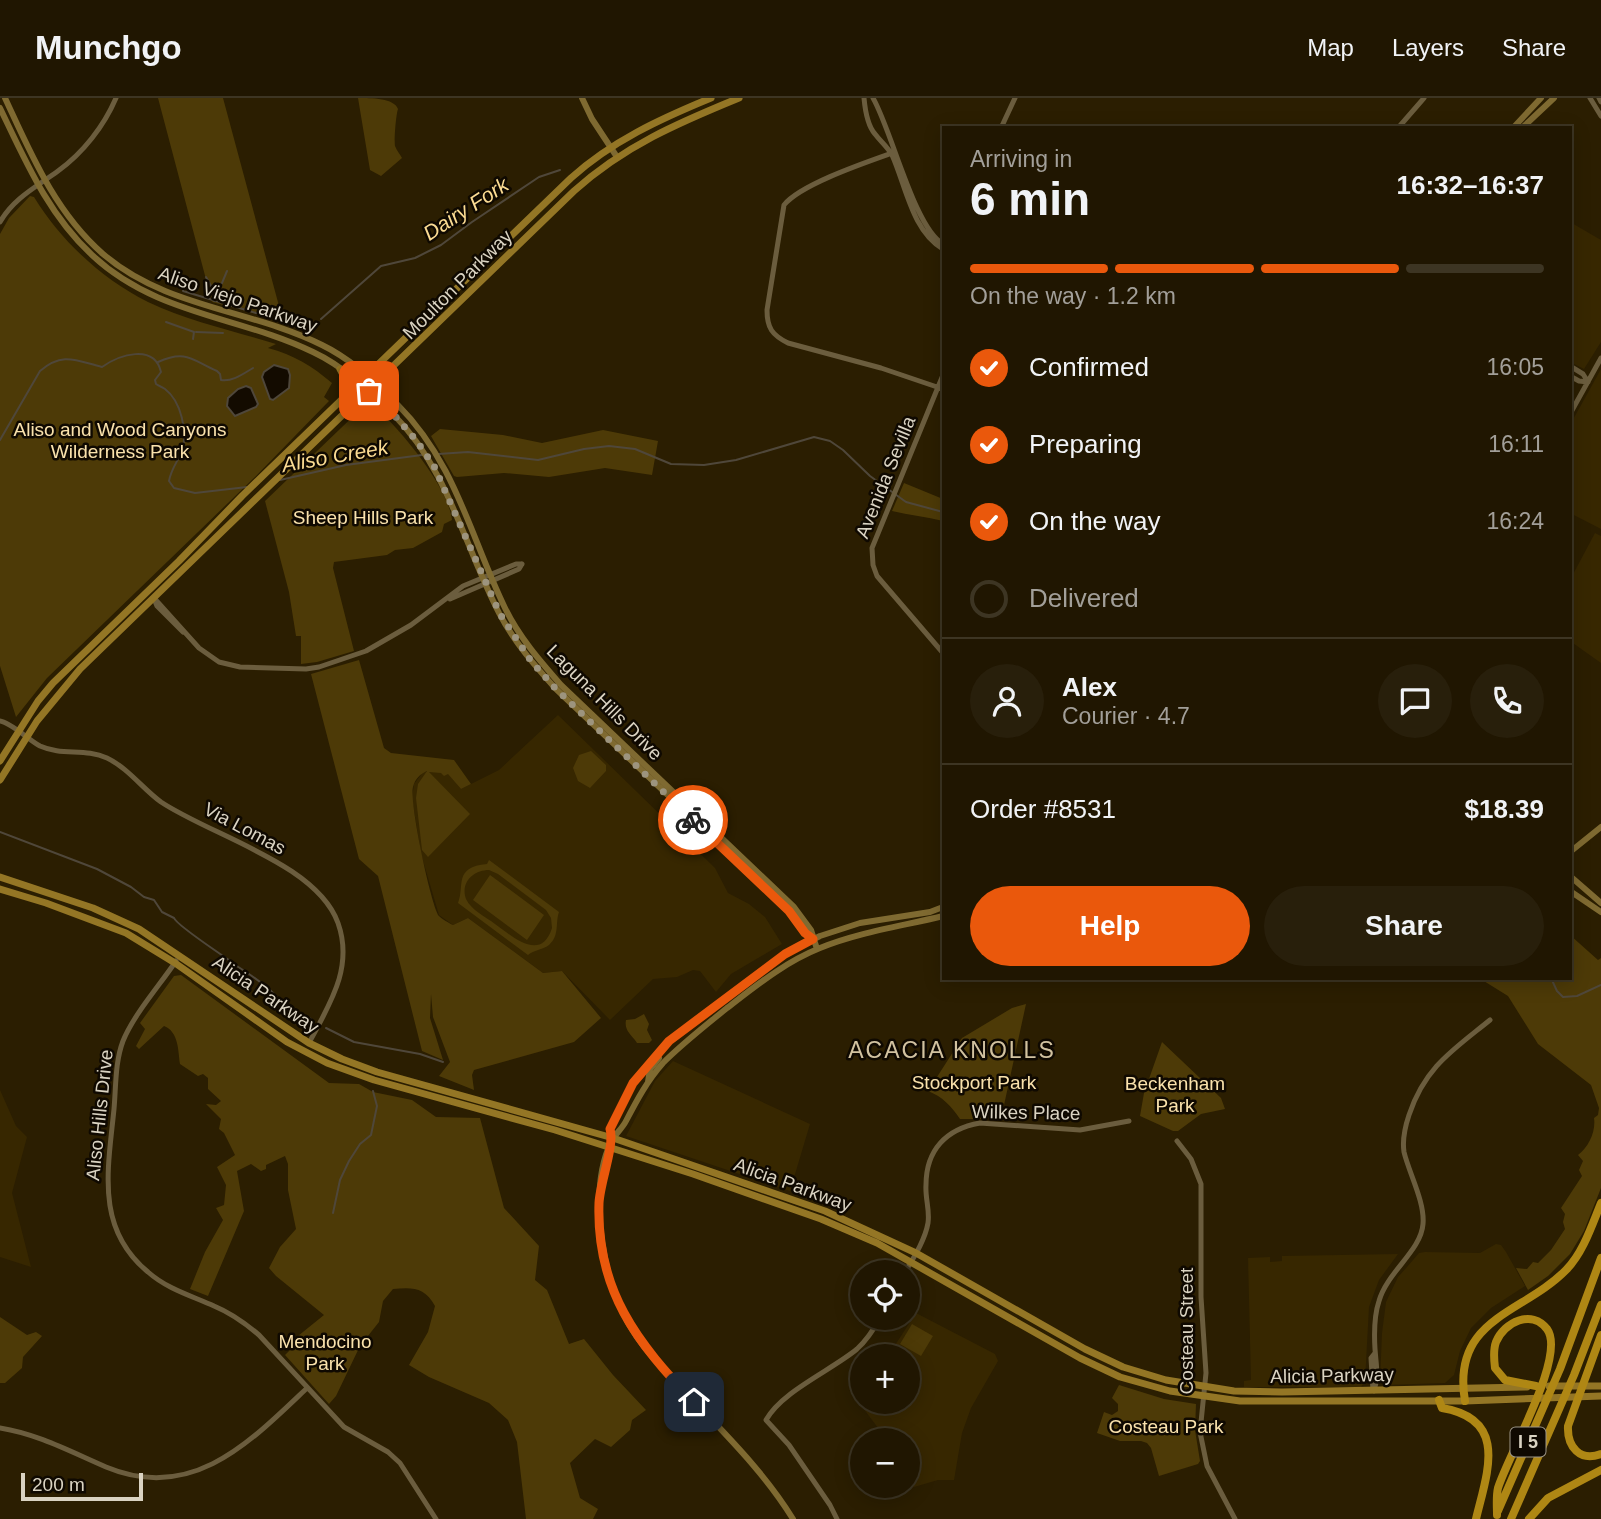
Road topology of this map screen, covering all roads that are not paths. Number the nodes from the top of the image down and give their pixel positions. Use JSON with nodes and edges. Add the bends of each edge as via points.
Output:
{"nodes":[{"id":1,"x":5,"y":98,"type":"edge"},
{"id":2,"x":117,"y":98,"type":"edge"},
{"id":3,"x":582,"y":98,"type":"edge"},
{"id":4,"x":711,"y":98,"type":"edge"},
{"id":5,"x":739,"y":98,"type":"edge"},
{"id":6,"x":864,"y":98,"type":"edge"},
{"id":7,"x":873,"y":98,"type":"edge"},
{"id":8,"x":1015,"y":98,"type":"edge"},
{"id":9,"x":1424,"y":98,"type":"edge"},
{"id":10,"x":1541,"y":98,"type":"edge"},
{"id":11,"x":1554,"y":98,"type":"edge"},
{"id":12,"x":1590,"y":98,"type":"edge"},
{"id":13,"x":0,"y":108,"type":"edge"},
{"id":14,"x":1601,"y":116,"type":"edge"},
{"id":15,"x":1002,"y":126,"type":"edge"},
{"id":16,"x":1400,"y":126,"type":"edge"},
{"id":17,"x":1515,"y":126,"type":"edge"},
{"id":18,"x":1524,"y":126,"type":"edge"},
{"id":19,"x":610,"y":147,"type":"junction"},
{"id":20,"x":893,"y":152,"type":"junction"},
{"id":21,"x":617,"y":157,"type":"junction"},
{"id":22,"x":44,"y":181,"type":"junction"},
{"id":23,"x":37,"y":186,"type":"junction"},
{"id":24,"x":0,"y":222,"type":"edge"},
{"id":25,"x":942,"y":243,"type":"edge"},
{"id":26,"x":942,"y":248,"type":"edge"},
{"id":27,"x":1601,"y":358,"type":"edge"},
{"id":28,"x":1572,"y":367,"type":"edge"},
{"id":29,"x":340,"y":369,"type":"junction"},
{"id":30,"x":368,"y":375,"type":"junction"},
{"id":31,"x":1572,"y":377,"type":"edge"},
{"id":32,"x":1588,"y":382,"type":"junction"},
{"id":33,"x":360,"y":383,"type":"junction"},
{"id":34,"x":376,"y":385,"type":"junction"},
{"id":35,"x":941,"y":388,"type":"edge"},
{"id":36,"x":369,"y":391,"type":"junction"},
{"id":37,"x":342,"y":399,"type":"junction"},
{"id":38,"x":1572,"y":410,"type":"edge"},
{"id":39,"x":179,"y":561,"type":"junction"},
{"id":40,"x":487,"y":579,"type":"junction"},
{"id":41,"x":154,"y":598,"type":"junction"},
{"id":42,"x":125,"y":612,"type":"junction"},
{"id":43,"x":942,"y":652,"type":"edge"},
{"id":44,"x":0,"y":721,"type":"edge"},
{"id":45,"x":10,"y":726,"type":"junction"},
{"id":46,"x":0,"y":727,"type":"edge"},
{"id":47,"x":19,"y":732,"type":"junction"},
{"id":48,"x":26,"y":737,"type":"junction"},
{"id":49,"x":0,"y":761,"type":"edge"},
{"id":50,"x":0,"y":780,"type":"edge"},
{"id":51,"x":1601,"y":827,"type":"edge"},
{"id":52,"x":1572,"y":850,"type":"edge"},
{"id":53,"x":0,"y":877,"type":"edge"},
{"id":54,"x":1572,"y":878,"type":"edge"},
{"id":55,"x":0,"y":889,"type":"edge"},
{"id":56,"x":1572,"y":892,"type":"edge"},
{"id":57,"x":1601,"y":903,"type":"edge"},
{"id":58,"x":942,"y":907,"type":"edge"},
{"id":59,"x":1601,"y":912,"type":"edge"},
{"id":60,"x":942,"y":916,"type":"edge"},
{"id":61,"x":813,"y":939,"type":"junction"},
{"id":62,"x":817,"y":949,"type":"junction"},
{"id":63,"x":181,"y":955,"type":"junction"},
{"id":64,"x":175,"y":963,"type":"junction"},
{"id":65,"x":1490,"y":1020,"type":"dead end"},
{"id":66,"x":309,"y":1043,"type":"junction"},
{"id":67,"x":291,"y":1044,"type":"junction"},
{"id":68,"x":663,"y":1048,"type":"junction"},
{"id":69,"x":327,"y":1063,"type":"junction"},
{"id":70,"x":648,"y":1082,"type":"junction"},
{"id":71,"x":518,"y":1116,"type":"junction"},
{"id":72,"x":1129,"y":1121,"type":"dead end"},
{"id":73,"x":613,"y":1138,"type":"junction"},
{"id":74,"x":1177,"y":1141,"type":"dead end"},
{"id":75,"x":609,"y":1148,"type":"junction"},
{"id":76,"x":736,"y":1179,"type":"junction"},
{"id":77,"x":732,"y":1187,"type":"junction"},
{"id":78,"x":1601,"y":1203,"type":"edge"},
{"id":79,"x":916,"y":1253,"type":"junction"},
{"id":80,"x":1601,"y":1258,"type":"edge"},
{"id":81,"x":907,"y":1260,"type":"edge"},
{"id":82,"x":912,"y":1260,"type":"edge"},
{"id":83,"x":920,"y":1267,"type":"edge"},
{"id":84,"x":1601,"y":1305,"type":"edge"},
{"id":85,"x":873,"y":1330,"type":"edge"},
{"id":86,"x":1601,"y":1335,"type":"edge"},
{"id":87,"x":1536,"y":1386,"type":"junction"},
{"id":88,"x":1601,"y":1386,"type":"edge"},
{"id":89,"x":1205,"y":1387,"type":"junction"},
{"id":90,"x":307,"y":1388,"type":"junction"},
{"id":91,"x":1463,"y":1390,"type":"junction"},
{"id":92,"x":1339,"y":1391,"type":"junction"},
{"id":93,"x":1374,"y":1391,"type":"junction"},
{"id":94,"x":1282,"y":1392,"type":"junction"},
{"id":95,"x":1601,"y":1396,"type":"edge"},
{"id":96,"x":1203,"y":1397,"type":"junction"},
{"id":97,"x":1240,"y":1401,"type":"junction"},
{"id":98,"x":1439,"y":1401,"type":"junction"},
{"id":99,"x":1465,"y":1401,"type":"junction"},
{"id":100,"x":1290,"y":1402,"type":"junction"},
{"id":101,"x":1374,"y":1402,"type":"junction"},
{"id":102,"x":0,"y":1428,"type":"edge"},
{"id":103,"x":1601,"y":1454,"type":"edge"},
{"id":104,"x":1601,"y":1470,"type":"edge"},
{"id":105,"x":1496,"y":1517,"type":"edge"},
{"id":106,"x":436,"y":1519,"type":"edge"},
{"id":107,"x":793,"y":1519,"type":"edge"},
{"id":108,"x":837,"y":1519,"type":"edge"},
{"id":109,"x":1235,"y":1519,"type":"edge"},
{"id":110,"x":1476,"y":1519,"type":"edge"},
{"id":111,"x":1510,"y":1519,"type":"edge"},
{"id":112,"x":1530,"y":1519,"type":"edge"}],
"edges":[{"from":1,"to":22,"type":"main road","name":"Aliso Viejo Parkway"},
{"from":2,"to":22,"type":"street","via":[[103,126]]},
{"from":3,"to":19,"type":"main road"},
{"from":4,"to":19,"type":"main road","name":"Moulton Parkway"},
{"from":5,"to":21,"type":"main road","name":"Moulton Parkway"},
{"from":6,"to":20,"type":"street","via":[[873,132]]},
{"from":7,"to":20,"type":"street"},
{"from":8,"to":15,"type":"street"},
{"from":9,"to":16,"type":"street"},
{"from":10,"to":17,"type":"main road"},
{"from":11,"to":18,"type":"main road"},
{"from":12,"to":14,"type":"street"},
{"from":13,"to":23,"type":"main road","name":"Aliso Viejo Parkway"},
{"from":19,"to":21,"type":"main road"},
{"from":19,"to":30,"type":"main road","name":"Moulton Parkway","via":[[564,184]]},
{"from":20,"to":25,"type":"street","via":[[925,224]]},
{"from":20,"to":26,"type":"street","via":[[921,226]]},
{"from":20,"to":35,"type":"street","via":[[818,183],[784,205],[767,324],[775,336],[788,343]]},
{"from":21,"to":34,"type":"main road","name":"Moulton Parkway","via":[[574,191]]},
{"from":22,"to":23,"type":"street"},
{"from":22,"to":30,"type":"main road","name":"Aliso Viejo Parkway","via":[[93,244],[149,285],[324,346]]},
{"from":23,"to":24,"type":"street","via":[[14,203]]},
{"from":23,"to":29,"type":"main road","name":"Aliso Viejo Parkway","via":[[81,244],[128,283],[176,306],[287,341]]},
{"from":27,"to":32,"type":"street"},
{"from":28,"to":32,"type":"street"},
{"from":29,"to":33,"type":"main road","name":"Aliso Viejo Parkway"},
{"from":29,"to":37,"type":"main road","via":[[348,384]]},
{"from":30,"to":33,"type":"main road","name":"Moulton Parkway"},
{"from":30,"to":34,"type":"main road","name":"Aliso Viejo Parkway"},
{"from":31,"to":32,"type":"street"},
{"from":32,"to":38,"type":"street"},
{"from":33,"to":36,"type":"main road","name":"Aliso Viejo Parkway"},
{"from":33,"to":37,"type":"main road","name":"Moulton Parkway"},
{"from":34,"to":36,"type":"main road","name":"Moulton Parkway"},
{"from":34,"to":40,"type":"main road","name":"Laguna Hills Drive","via":[[429,440],[446,470]]},
{"from":35,"to":43,"type":"street","name":"Avenida Sevilla","via":[[872,548],[877,576]]},
{"from":36,"to":40,"type":"main road","name":"Laguna Hills Drive","via":[[416,440],[438,473]]},
{"from":36,"to":41,"type":"main road","name":"Moulton Parkway"},
{"from":37,"to":39,"type":"main road","name":"Moulton Parkway"},
{"from":39,"to":41,"type":"main road","via":[[155,590]]},
{"from":39,"to":42,"type":"main road","name":"Moulton Parkway"},
{"from":40,"to":40,"type":"street","via":[[519,569],[522,564]]},
{"from":40,"to":41,"type":"street","via":[[463,586],[374,647],[313,668],[229,666],[177,629]]},
{"from":40,"to":61,"type":"main road","name":"Laguna Hills Drive","via":[[514,638],[556,689]]},
{"from":41,"to":42,"type":"main road"},
{"from":41,"to":48,"type":"main road","name":"Moulton Parkway","via":[[80,669]]},
{"from":42,"to":47,"type":"main road","name":"Moulton Parkway","via":[[53,683]]},
{"from":44,"to":45,"type":"street","name":"Via Lomas"},
{"from":45,"to":46,"type":"street"},
{"from":45,"to":47,"type":"street","name":"Via Lomas"},
{"from":47,"to":48,"type":"street","name":"Via Lomas"},
{"from":47,"to":49,"type":"main road","name":"Moulton Parkway"},
{"from":48,"to":50,"type":"main road","name":"Moulton Parkway"},
{"from":48,"to":66,"type":"street","name":"Via Lomas","via":[[61,753],[89,753],[108,759],[162,802],[295,873],[322,895],[339,928],[343,965],[336,991]]},
{"from":51,"to":52,"type":"main road"},
{"from":53,"to":63,"type":"main road","name":"Alicia Parkway","via":[[93,908]]},
{"from":54,"to":57,"type":"main road"},
{"from":55,"to":64,"type":"main road","name":"Alicia Parkway","via":[[126,933]]},
{"from":56,"to":59,"type":"main road"},
{"from":58,"to":61,"type":"main road","via":[[860,923]]},
{"from":60,"to":62,"type":"main road"},
{"from":61,"to":62,"type":"main road","name":"Laguna Hills Drive"},
{"from":61,"to":68,"type":"main road","via":[[745,982]]},
{"from":62,"to":70,"type":"main road","via":[[769,975],[690,1038]]},
{"from":63,"to":64,"type":"street","name":"Aliso Hills Drive"},
{"from":63,"to":66,"type":"main road","name":"Alicia Parkway"},
{"from":64,"to":67,"type":"main road","name":"Alicia Parkway"},
{"from":64,"to":90,"type":"street","name":"Aliso Hills Drive","via":[[131,1026],[118,1060],[107,1176],[116,1229],[147,1272],[246,1324]]},
{"from":65,"to":93,"type":"street","via":[[1438,1062],[1412,1104],[1404,1151],[1423,1223],[1416,1244],[1390,1277],[1378,1302]]},
{"from":66,"to":67,"type":"main road"},
{"from":66,"to":69,"type":"main road"},
{"from":66,"to":71,"type":"main road","name":"Alicia Parkway","via":[[377,1072]]},
{"from":67,"to":69,"type":"main road","name":"Alicia Parkway"},
{"from":68,"to":70,"type":"main road"},
{"from":68,"to":73,"type":"main road","via":[[633,1083],[610,1129]]},
{"from":69,"to":71,"type":"main road","name":"Alicia Parkway","via":[[374,1080]]},
{"from":70,"to":73,"type":"main road","via":[[621,1133]]},
{"from":71,"to":73,"type":"main road","name":"Alicia Parkway"},
{"from":71,"to":75,"type":"main road","name":"Alicia Parkway"},
{"from":72,"to":79,"type":"street","name":"Wilkes Place","via":[[1080,1130],[980,1123],[950,1133],[929,1160],[925,1186],[928,1224]]},
{"from":73,"to":75,"type":"main road"},
{"from":73,"to":76,"type":"main road","name":"Alicia Parkway"},
{"from":74,"to":89,"type":"street","name":"Costeau Street","via":[[1191,1159],[1200,1184]]},
{"from":75,"to":77,"type":"main road","name":"Alicia Parkway"},
{"from":75,"to":107,"type":"main road","via":[[599,1204],[601,1239],[621,1309],[654,1359],[754,1464]]},
{"from":76,"to":77,"type":"main road"},
{"from":76,"to":79,"type":"main road","name":"Alicia Parkway","via":[[825,1210]]},
{"from":77,"to":81,"type":"main road","name":"Alicia Parkway","via":[[821,1219]]},
{"from":78,"to":91,"type":"highway","via":[[1574,1261],[1558,1278],[1484,1329],[1467,1359]]},
{"from":79,"to":82,"type":"street","name":"Wilkes Place"},
{"from":79,"to":89,"type":"main road","name":"Alicia Parkway","via":[[1123,1367]]},
{"from":80,"to":105,"type":"highway","number":"I 5"},
{"from":83,"to":96,"type":"main road","name":"Alicia Parkway","via":[[1119,1377]]},
{"from":84,"to":111,"type":"highway","number":"I 5"},
{"from":85,"to":108,"type":"street","via":[[858,1348],[767,1417]]},
{"from":86,"to":103,"type":"highway","via":[[1568,1435],[1576,1451],[1585,1456]]},
{"from":87,"to":88,"type":"main road","name":"Alicia Parkway"},
{"from":87,"to":91,"type":"main road","name":"Alicia Parkway"},
{"from":87,"to":105,"type":"highway","via":[[1505,1380],[1496,1368],[1497,1341],[1517,1320],[1544,1325],[1553,1348],[1547,1373],[1497,1490]]},
{"from":89,"to":94,"type":"main road","name":"Alicia Parkway"},
{"from":89,"to":96,"type":"street","name":"Costeau Street"},
{"from":90,"to":102,"type":"street","via":[[230,1456],[177,1476],[129,1474],[35,1436]]},
{"from":90,"to":106,"type":"street","name":"Aliso Hills Drive","via":[[344,1427],[400,1463]]},
{"from":91,"to":93,"type":"main road","name":"Alicia Parkway"},
{"from":91,"to":99,"type":"highway"},
{"from":92,"to":93,"type":"main road","name":"Alicia Parkway"},
{"from":92,"to":94,"type":"main road","name":"Alicia Parkway"},
{"from":92,"to":100,"type":"main road"},
{"from":93,"to":101,"type":"main road"},
{"from":94,"to":97,"type":"main road"},
{"from":95,"to":99,"type":"main road","name":"Alicia Parkway"},
{"from":96,"to":97,"type":"main road","name":"Alicia Parkway"},
{"from":96,"to":109,"type":"street","name":"Costeau Street","via":[[1200,1428],[1207,1466]]},
{"from":97,"to":100,"type":"main road","name":"Alicia Parkway"},
{"from":98,"to":99,"type":"main road","name":"Alicia Parkway"},
{"from":98,"to":101,"type":"main road","name":"Alicia Parkway"},
{"from":98,"to":110,"type":"highway","via":[[1442,1408],[1472,1419],[1489,1446]]},
{"from":100,"to":101,"type":"main road","name":"Alicia Parkway"},
{"from":104,"to":112,"type":"highway","via":[[1548,1498]]}]}
